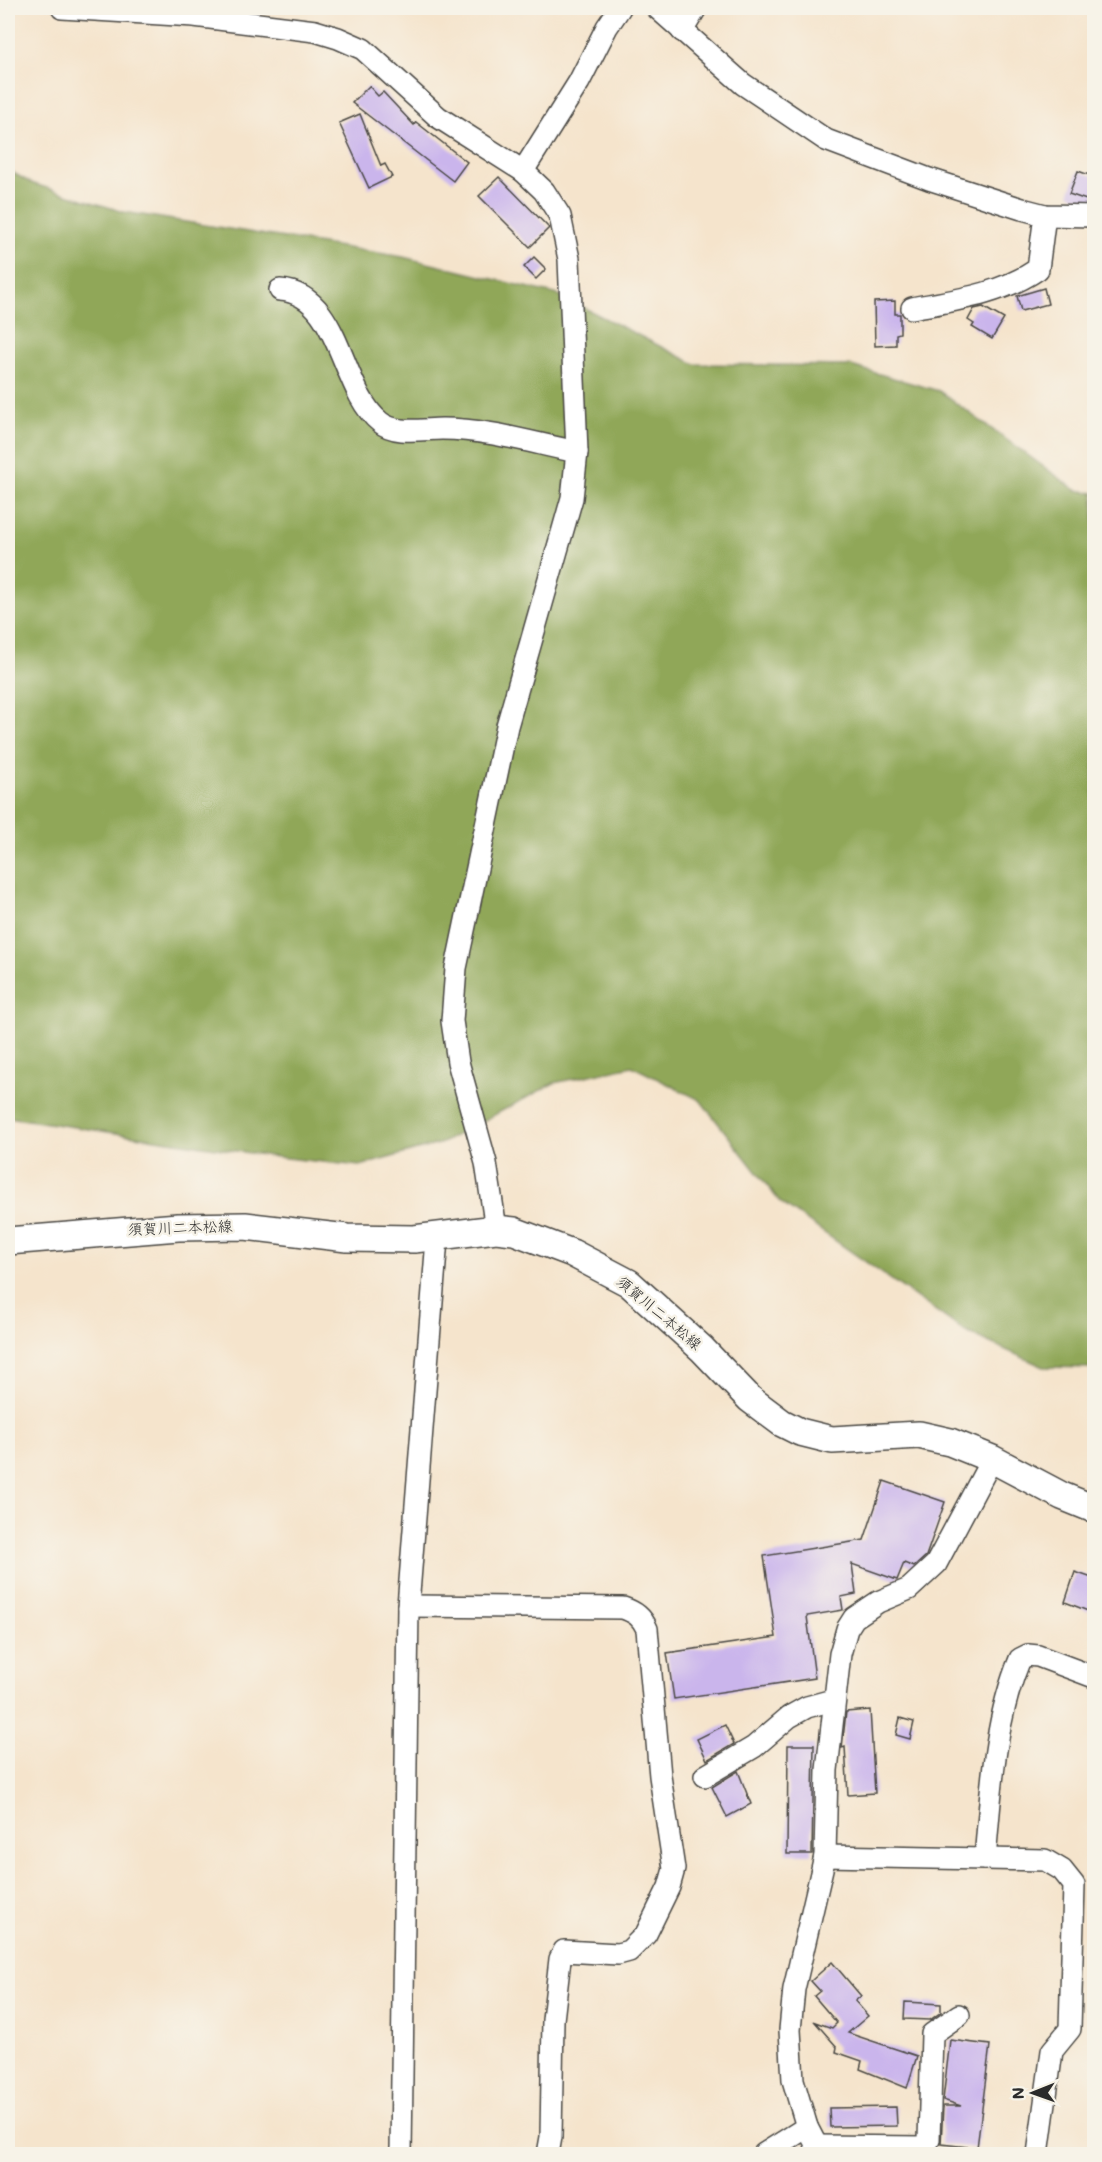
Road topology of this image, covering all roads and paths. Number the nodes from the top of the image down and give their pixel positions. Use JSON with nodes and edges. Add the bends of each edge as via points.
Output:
{"nodes":[{"id":1,"x":62,"y":8,"type":"edge"},
{"id":2,"x":620,"y":8,"type":"edge"},
{"id":3,"x":657,"y":8,"type":"edge"},
{"id":4,"x":696,"y":8,"type":"edge"},
{"id":5,"x":682,"y":31,"type":"junction"},
{"id":6,"x":523,"y":171,"type":"junction"},
{"id":7,"x":1045,"y":215,"type":"junction"},
{"id":8,"x":1095,"y":216,"type":"edge"},
{"id":9,"x":280,"y":290,"type":"dead end"},
{"id":10,"x":912,"y":308,"type":"dead end"},
{"id":11,"x":577,"y":452,"type":"junction"},
{"id":12,"x":496,"y":1229,"type":"junction"},
{"id":13,"x":437,"y":1239,"type":"junction"},
{"id":14,"x":8,"y":1240,"type":"edge"},
{"id":15,"x":992,"y":1459,"type":"junction"},
{"id":16,"x":1095,"y":1509,"type":"edge"},
{"id":17,"x":408,"y":1606,"type":"junction"},
{"id":18,"x":1095,"y":1677,"type":"edge"},
{"id":19,"x":833,"y":1700,"type":"junction"},
{"id":20,"x":705,"y":1776,"type":"dead end"},
{"id":21,"x":825,"y":1856,"type":"junction"},
{"id":22,"x":985,"y":1859,"type":"junction"},
{"id":23,"x":959,"y":2015,"type":"dead end"},
{"id":24,"x":815,"y":2143,"type":"edge"},
{"id":25,"x":401,"y":2154,"type":"edge"},
{"id":26,"x":548,"y":2154,"type":"edge"},
{"id":27,"x":764,"y":2154,"type":"edge"},
{"id":28,"x":1038,"y":2154,"type":"edge"}],
"edges":[{"from":1,"to":6,"type":"street","via":[[194,16],[315,30],[338,38],[363,49],[438,117]]},
{"from":2,"to":6,"type":"street"},
{"from":3,"to":5,"type":"street"},
{"from":4,"to":5,"type":"street"},
{"from":5,"to":7,"type":"street","via":[[743,84],[826,140]]},
{"from":6,"to":11,"type":"street","via":[[554,203],[565,234]]},
{"from":7,"to":8,"type":"street"},
{"from":7,"to":10,"type":"street","via":[[1038,269],[988,294]]},
{"from":9,"to":11,"type":"street","via":[[292,291],[321,314],[372,415],[382,424],[398,430],[465,429]]},
{"from":11,"to":12,"type":"street","via":[[572,498],[507,726],[454,984],[452,1022],[458,1062],[486,1163]]},
{"from":12,"to":13,"type":"main road","name":"須賀川二本松線"},
{"from":12,"to":15,"type":"main road","name":"須賀川二本松線","via":[[544,1240],[629,1283],[750,1399],[800,1432],[832,1440],[919,1435],[950,1442]]},
{"from":13,"to":14,"type":"main road","name":"須賀川二本松線","via":[[347,1238],[245,1226],[104,1231]]},
{"from":13,"to":17,"type":"street"},
{"from":15,"to":16,"type":"main road","name":"須賀川二本松線"},
{"from":15,"to":19,"type":"street","via":[[936,1564],[909,1589],[862,1612],[847,1629]]},
{"from":17,"to":25,"type":"street"},
{"from":17,"to":26,"type":"street","via":[[623,1608],[643,1619],[647,1629],[660,1776],[674,1869],[646,1934],[628,1951],[564,1951],[560,1959],[553,2020],[552,2137]]},
{"from":18,"to":22,"type":"street","via":[[1038,1656],[1020,1659],[998,1743]]},
{"from":19,"to":20,"type":"street","via":[[789,1717],[754,1746]]},
{"from":19,"to":21,"type":"street","via":[[826,1770]]},
{"from":21,"to":22,"type":"street"},
{"from":21,"to":24,"type":"street","via":[[794,1989],[790,2030],[793,2080]]},
{"from":22,"to":28,"type":"street","via":[[1045,1860],[1062,1870],[1074,1885],[1071,2029],[1052,2051]]},
{"from":23,"to":24,"type":"street","via":[[932,2034],[929,2139],[924,2147]]},
{"from":24,"to":27,"type":"street"}]}
